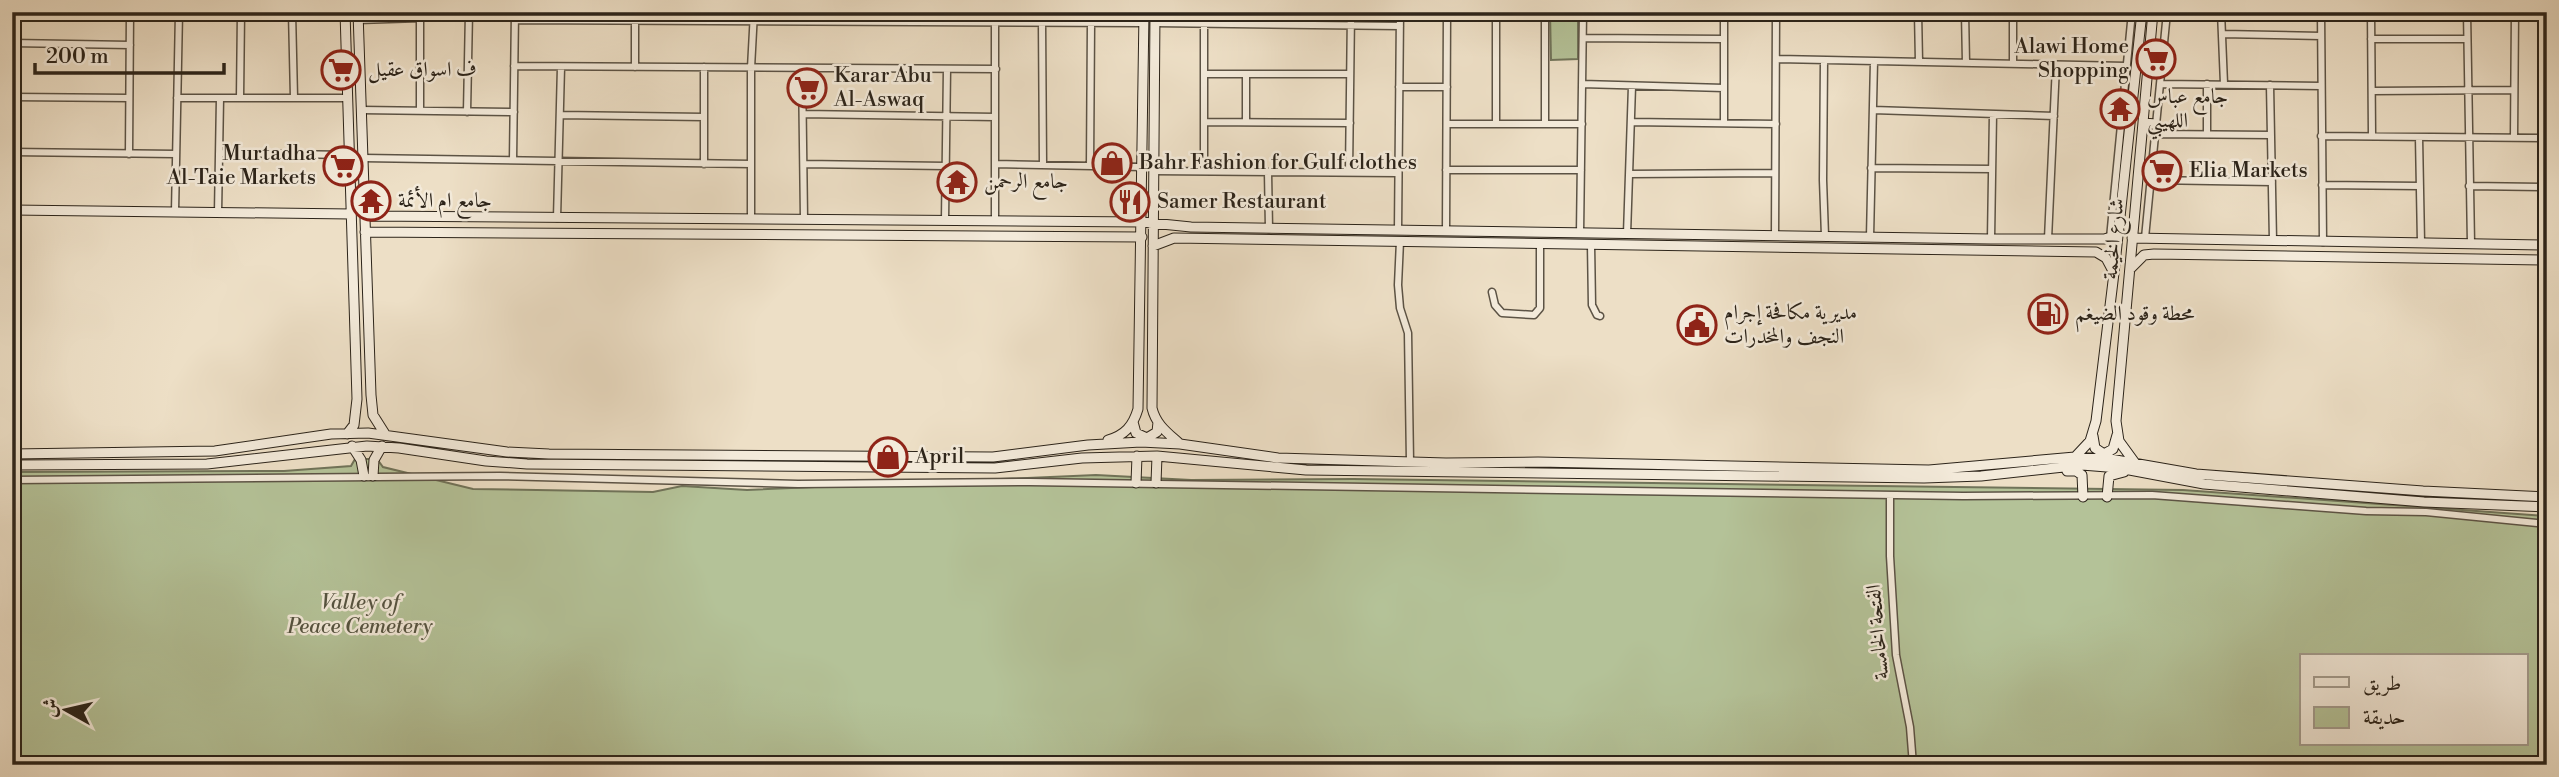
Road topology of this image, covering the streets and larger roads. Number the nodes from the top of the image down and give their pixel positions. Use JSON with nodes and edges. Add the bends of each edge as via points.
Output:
{"nodes":[{"id":1,"x":130,"y":12,"type":"edge"},
{"id":2,"x":179,"y":12,"type":"edge"},
{"id":3,"x":241,"y":12,"type":"edge"},
{"id":4,"x":292,"y":12,"type":"edge"},
{"id":5,"x":469,"y":12,"type":"edge"},
{"id":6,"x":754,"y":12,"type":"edge"},
{"id":7,"x":894,"y":12,"type":"edge"},
{"id":8,"x":1021,"y":12,"type":"edge"},
{"id":9,"x":1144,"y":12,"type":"edge"},
{"id":10,"x":1155,"y":12,"type":"edge"},
{"id":11,"x":1205,"y":12,"type":"edge"},
{"id":12,"x":1351,"y":12,"type":"edge"},
{"id":13,"x":1400,"y":12,"type":"edge"},
{"id":14,"x":1447,"y":12,"type":"edge"},
{"id":15,"x":1496,"y":12,"type":"edge"},
{"id":16,"x":1545,"y":12,"type":"edge"},
{"id":17,"x":1583,"y":12,"type":"edge"},
{"id":18,"x":1724,"y":12,"type":"edge"},
{"id":19,"x":1776,"y":12,"type":"edge"},
{"id":20,"x":1844,"y":12,"type":"edge"},
{"id":21,"x":1965,"y":12,"type":"edge"},
{"id":22,"x":2013,"y":12,"type":"edge"},
{"id":23,"x":2132,"y":12,"type":"edge"},
{"id":24,"x":2142,"y":12,"type":"edge"},
{"id":25,"x":2153,"y":12,"type":"edge"},
{"id":26,"x":2167,"y":12,"type":"edge"},
{"id":27,"x":2221,"y":12,"type":"edge"},
{"id":28,"x":2321,"y":12,"type":"edge"},
{"id":29,"x":2371,"y":12,"type":"edge"},
{"id":30,"x":2467,"y":12,"type":"edge"},
{"id":31,"x":2515,"y":12,"type":"edge"},
{"id":32,"x":1875,"y":13,"type":"edge"},
{"id":33,"x":1918,"y":13,"type":"edge"},
{"id":34,"x":353,"y":14,"type":"edge"},
{"id":35,"x":420,"y":15,"type":"edge"},
{"id":36,"x":515,"y":16,"type":"edge"},
{"id":37,"x":559,"y":16,"type":"edge"},
{"id":38,"x":613,"y":16,"type":"edge"},
{"id":39,"x":635,"y":19,"type":"junction"},
{"id":40,"x":894,"y":20,"type":"junction"},
{"id":41,"x":754,"y":22,"type":"junction"},
{"id":42,"x":995,"y":22,"type":"junction"},
{"id":43,"x":1021,"y":22,"type":"junction"},
{"id":44,"x":1042,"y":22,"type":"junction"},
{"id":45,"x":1091,"y":23,"type":"junction"},
{"id":46,"x":1144,"y":23,"type":"junction"},
{"id":47,"x":1155,"y":23,"type":"junction"},
{"id":48,"x":1204,"y":24,"type":"junction"},
{"id":49,"x":1351,"y":26,"type":"junction"},
{"id":50,"x":1400,"y":26,"type":"junction"},
{"id":51,"x":2222,"y":34,"type":"junction"},
{"id":52,"x":2321,"y":36,"type":"junction"},
{"id":53,"x":1583,"y":38,"type":"junction"},
{"id":54,"x":1724,"y":39,"type":"junction"},
{"id":55,"x":2371,"y":39,"type":"junction"},
{"id":56,"x":2467,"y":39,"type":"junction"},
{"id":57,"x":346,"y":42,"type":"junction"},
{"id":58,"x":359,"y":42,"type":"junction"},
{"id":59,"x":12,"y":43,"type":"edge"},
{"id":60,"x":130,"y":45,"type":"junction"},
{"id":61,"x":2150,"y":52,"type":"junction"},
{"id":62,"x":2137,"y":54,"type":"junction"},
{"id":63,"x":1776,"y":60,"type":"junction"},
{"id":64,"x":1824,"y":60,"type":"junction"},
{"id":65,"x":1874,"y":61,"type":"junction"},
{"id":66,"x":1919,"y":62,"type":"junction"},
{"id":67,"x":1966,"y":63,"type":"junction"},
{"id":68,"x":2013,"y":64,"type":"junction"},
{"id":69,"x":2056,"y":65,"type":"junction"},
{"id":70,"x":514,"y":66,"type":"junction"},
{"id":71,"x":561,"y":66,"type":"junction"},
{"id":72,"x":2126,"y":66,"type":"junction"},
{"id":73,"x":635,"y":67,"type":"junction"},
{"id":74,"x":704,"y":67,"type":"junction"},
{"id":75,"x":751,"y":68,"type":"junction"},
{"id":76,"x":802,"y":69,"type":"junction"},
{"id":77,"x":947,"y":69,"type":"junction"},
{"id":78,"x":996,"y":69,"type":"junction"},
{"id":79,"x":1204,"y":74,"type":"junction"},
{"id":80,"x":1246,"y":74,"type":"junction"},
{"id":81,"x":1350,"y":74,"type":"junction"},
{"id":82,"x":2160,"y":83,"type":"junction"},
{"id":83,"x":1582,"y":84,"type":"junction"},
{"id":84,"x":2207,"y":84,"type":"junction"},
{"id":85,"x":2224,"y":84,"type":"junction"},
{"id":86,"x":2270,"y":85,"type":"junction"},
{"id":87,"x":1632,"y":86,"type":"junction"},
{"id":88,"x":2321,"y":86,"type":"junction"},
{"id":89,"x":1447,"y":87,"type":"junction"},
{"id":90,"x":1399,"y":88,"type":"junction"},
{"id":91,"x":1724,"y":88,"type":"junction"},
{"id":92,"x":2514,"y":90,"type":"junction"},
{"id":93,"x":2372,"y":91,"type":"junction"},
{"id":94,"x":2467,"y":91,"type":"junction"},
{"id":95,"x":12,"y":96,"type":"edge"},
{"id":96,"x":129,"y":98,"type":"junction"},
{"id":97,"x":177,"y":98,"type":"junction"},
{"id":98,"x":220,"y":98,"type":"junction"},
{"id":99,"x":240,"y":98,"type":"junction"},
{"id":100,"x":294,"y":98,"type":"junction"},
{"id":101,"x":348,"y":98,"type":"junction"},
{"id":102,"x":361,"y":110,"type":"junction"},
{"id":103,"x":1873,"y":110,"type":"junction"},
{"id":104,"x":420,"y":111,"type":"junction"},
{"id":105,"x":467,"y":112,"type":"junction"},
{"id":106,"x":514,"y":112,"type":"junction"},
{"id":107,"x":803,"y":114,"type":"junction"},
{"id":108,"x":1993,"y":114,"type":"junction"},
{"id":109,"x":560,"y":115,"type":"junction"},
{"id":110,"x":946,"y":116,"type":"junction"},
{"id":111,"x":2053,"y":116,"type":"junction"},
{"id":112,"x":704,"y":117,"type":"junction"},
{"id":113,"x":995,"y":117,"type":"junction"},
{"id":114,"x":1203,"y":122,"type":"junction"},
{"id":115,"x":1246,"y":122,"type":"junction"},
{"id":116,"x":1630,"y":122,"type":"junction"},
{"id":117,"x":1350,"y":123,"type":"junction"},
{"id":118,"x":1724,"y":123,"type":"junction"},
{"id":119,"x":2143,"y":123,"type":"junction"},
{"id":120,"x":1447,"y":124,"type":"junction"},
{"id":121,"x":1496,"y":124,"type":"junction"},
{"id":122,"x":1545,"y":124,"type":"junction"},
{"id":123,"x":1582,"y":124,"type":"junction"},
{"id":124,"x":1776,"y":124,"type":"junction"},
{"id":125,"x":1143,"y":127,"type":"junction"},
{"id":126,"x":1154,"y":127,"type":"junction"},
{"id":127,"x":2156,"y":129,"type":"junction"},
{"id":128,"x":2207,"y":134,"type":"junction"},
{"id":129,"x":2271,"y":135,"type":"junction"},
{"id":130,"x":2372,"y":135,"type":"junction"},
{"id":131,"x":2322,"y":136,"type":"junction"},
{"id":132,"x":2419,"y":137,"type":"junction"},
{"id":133,"x":2468,"y":137,"type":"junction"},
{"id":134,"x":2514,"y":137,"type":"junction"},
{"id":135,"x":2547,"y":138,"type":"edge"},
{"id":136,"x":12,"y":152,"type":"edge"},
{"id":137,"x":219,"y":153,"type":"junction"},
{"id":138,"x":129,"y":154,"type":"junction"},
{"id":139,"x":176,"y":154,"type":"junction"},
{"id":140,"x":349,"y":155,"type":"junction"},
{"id":141,"x":363,"y":158,"type":"junction"},
{"id":142,"x":513,"y":160,"type":"junction"},
{"id":143,"x":558,"y":161,"type":"junction"},
{"id":144,"x":704,"y":164,"type":"junction"},
{"id":145,"x":751,"y":164,"type":"junction"},
{"id":146,"x":804,"y":164,"type":"junction"},
{"id":147,"x":995,"y":164,"type":"junction"},
{"id":148,"x":1043,"y":165,"type":"junction"},
{"id":149,"x":946,"y":166,"type":"junction"},
{"id":150,"x":1090,"y":166,"type":"junction"},
{"id":151,"x":1143,"y":167,"type":"junction"},
{"id":152,"x":1871,"y":168,"type":"junction"},
{"id":153,"x":1992,"y":169,"type":"junction"},
{"id":154,"x":1446,"y":170,"type":"junction"},
{"id":155,"x":1581,"y":170,"type":"junction"},
{"id":156,"x":1153,"y":171,"type":"junction"},
{"id":157,"x":1204,"y":171,"type":"junction"},
{"id":158,"x":1268,"y":172,"type":"junction"},
{"id":159,"x":1349,"y":172,"type":"junction"},
{"id":160,"x":1398,"y":173,"type":"junction"},
{"id":161,"x":1775,"y":173,"type":"junction"},
{"id":162,"x":1629,"y":174,"type":"junction"},
{"id":163,"x":2151,"y":180,"type":"junction"},
{"id":164,"x":2272,"y":181,"type":"junction"},
{"id":165,"x":2322,"y":185,"type":"junction"},
{"id":166,"x":2469,"y":186,"type":"junction"},
{"id":167,"x":2420,"y":187,"type":"junction"},
{"id":168,"x":2547,"y":187,"type":"edge"},
{"id":169,"x":12,"y":210,"type":"edge"},
{"id":170,"x":175,"y":212,"type":"junction"},
{"id":171,"x":218,"y":213,"type":"junction"},
{"id":172,"x":351,"y":214,"type":"junction"},
{"id":173,"x":365,"y":216,"type":"junction"},
{"id":174,"x":445,"y":217,"type":"junction"},
{"id":175,"x":557,"y":218,"type":"junction"},
{"id":176,"x":751,"y":219,"type":"junction"},
{"id":177,"x":790,"y":219,"type":"junction"},
{"id":178,"x":804,"y":219,"type":"junction"},
{"id":179,"x":815,"y":219,"type":"junction"},
{"id":180,"x":945,"y":220,"type":"junction"},
{"id":181,"x":995,"y":221,"type":"junction"},
{"id":182,"x":1142,"y":222,"type":"junction"},
{"id":183,"x":1152,"y":223,"type":"junction"},
{"id":184,"x":1269,"y":229,"type":"junction"},
{"id":185,"x":1398,"y":230,"type":"junction"},
{"id":186,"x":1446,"y":231,"type":"junction"},
{"id":187,"x":2119,"y":231,"type":"junction"},
{"id":188,"x":365,"y":232,"type":"junction"},
{"id":189,"x":444,"y":232,"type":"junction"},
{"id":190,"x":1580,"y":233,"type":"junction"},
{"id":191,"x":1614,"y":234,"type":"junction"},
{"id":192,"x":1627,"y":234,"type":"junction"},
{"id":193,"x":1647,"y":234,"type":"junction"},
{"id":194,"x":789,"y":235,"type":"junction"},
{"id":195,"x":815,"y":235,"type":"junction"},
{"id":196,"x":1775,"y":236,"type":"junction"},
{"id":197,"x":1825,"y":236,"type":"junction"},
{"id":198,"x":1142,"y":237,"type":"junction"},
{"id":199,"x":1870,"y":237,"type":"junction"},
{"id":200,"x":2132,"y":238,"type":"junction"},
{"id":201,"x":2145,"y":238,"type":"junction"},
{"id":202,"x":2164,"y":238,"type":"junction"},
{"id":203,"x":1991,"y":239,"type":"junction"},
{"id":204,"x":2048,"y":239,"type":"junction"},
{"id":205,"x":2107,"y":239,"type":"junction"},
{"id":206,"x":1400,"y":241,"type":"junction"},
{"id":207,"x":2273,"y":241,"type":"junction"},
{"id":208,"x":2323,"y":242,"type":"junction"},
{"id":209,"x":1540,"y":243,"type":"junction"},
{"id":210,"x":1591,"y":244,"type":"junction"},
{"id":211,"x":1614,"y":244,"type":"junction"},
{"id":212,"x":2426,"y":244,"type":"junction"},
{"id":213,"x":2470,"y":244,"type":"junction"},
{"id":214,"x":1648,"y":245,"type":"junction"},
{"id":215,"x":1153,"y":246,"type":"junction"},
{"id":216,"x":2547,"y":246,"type":"edge"},
{"id":217,"x":2101,"y":254,"type":"junction"},
{"id":218,"x":2164,"y":254,"type":"junction"},
{"id":219,"x":2429,"y":258,"type":"junction"},
{"id":220,"x":2469,"y":259,"type":"junction"},
{"id":221,"x":2547,"y":260,"type":"edge"},
{"id":222,"x":2129,"y":270,"type":"junction"},
{"id":223,"x":2114,"y":272,"type":"junction"},
{"id":224,"x":1492,"y":292,"type":"dead end"},
{"id":225,"x":1600,"y":316,"type":"dead end"},
{"id":226,"x":375,"y":418,"type":"junction"},
{"id":227,"x":355,"y":419,"type":"junction"},
{"id":228,"x":1133,"y":422,"type":"junction"},
{"id":229,"x":1158,"y":422,"type":"junction"},
{"id":230,"x":347,"y":434,"type":"junction"},
{"id":231,"x":385,"y":434,"type":"junction"},
{"id":232,"x":2117,"y":434,"type":"junction"},
{"id":233,"x":2093,"y":435,"type":"junction"},
{"id":234,"x":1088,"y":444,"type":"junction"},
{"id":235,"x":1180,"y":444,"type":"junction"},
{"id":236,"x":264,"y":445,"type":"junction"},
{"id":237,"x":457,"y":445,"type":"junction"},
{"id":238,"x":352,"y":446,"type":"junction"},
{"id":239,"x":382,"y":446,"type":"junction"},
{"id":240,"x":240,"y":449,"type":"junction"},
{"id":241,"x":481,"y":449,"type":"junction"},
{"id":242,"x":1054,"y":450,"type":"junction"},
{"id":243,"x":1030,"y":453,"type":"junction"},
{"id":244,"x":12,"y":454,"type":"edge"},
{"id":245,"x":1244,"y":454,"type":"junction"},
{"id":246,"x":1136,"y":456,"type":"junction"},
{"id":247,"x":1157,"y":456,"type":"junction"},
{"id":248,"x":266,"y":457,"type":"junction"},
{"id":249,"x":456,"y":457,"type":"junction"},
{"id":250,"x":1270,"y":457,"type":"junction"},
{"id":251,"x":2075,"y":457,"type":"junction"},
{"id":252,"x":478,"y":460,"type":"junction"},
{"id":253,"x":1057,"y":460,"type":"junction"},
{"id":254,"x":242,"y":461,"type":"junction"},
{"id":255,"x":1410,"y":462,"type":"junction"},
{"id":256,"x":1031,"y":464,"type":"junction"},
{"id":257,"x":12,"y":465,"type":"edge"},
{"id":258,"x":1241,"y":465,"type":"junction"},
{"id":259,"x":2135,"y":467,"type":"junction"},
{"id":260,"x":1267,"y":468,"type":"junction"},
{"id":261,"x":2048,"y":468,"type":"junction"},
{"id":262,"x":369,"y":476,"type":"junction"},
{"id":263,"x":12,"y":480,"type":"edge"},
{"id":264,"x":2243,"y":482,"type":"junction"},
{"id":265,"x":1136,"y":483,"type":"junction"},
{"id":266,"x":1156,"y":483,"type":"junction"},
{"id":267,"x":1890,"y":495,"type":"junction"},
{"id":268,"x":2083,"y":497,"type":"junction"},
{"id":269,"x":2107,"y":497,"type":"junction"},
{"id":270,"x":2547,"y":497,"type":"edge"},
{"id":271,"x":2547,"y":507,"type":"edge"},
{"id":272,"x":2547,"y":524,"type":"edge"},
{"id":273,"x":1913,"y":765,"type":"edge"}],
"edges":[{"from":1,"to":60,"type":"street"},
{"from":2,"to":97,"type":"street"},
{"from":3,"to":99,"type":"street"},
{"from":4,"to":100,"type":"street"},
{"from":5,"to":105,"type":"street"},
{"from":6,"to":41,"type":"street"},
{"from":7,"to":40,"type":"street"},
{"from":8,"to":43,"type":"street"},
{"from":9,"to":46,"type":"street"},
{"from":10,"to":47,"type":"street"},
{"from":11,"to":48,"type":"street"},
{"from":12,"to":49,"type":"street"},
{"from":13,"to":50,"type":"street"},
{"from":14,"to":89,"type":"street"},
{"from":15,"to":121,"type":"street"},
{"from":16,"to":122,"type":"street"},
{"from":17,"to":53,"type":"street"},
{"from":18,"to":54,"type":"street"},
{"from":19,"to":63,"type":"street"},
{"from":20,"to":32,"type":"street"},
{"from":21,"to":67,"type":"street"},
{"from":22,"to":68,"type":"street"},
{"from":23,"to":72,"type":"street"},
{"from":24,"to":62,"type":"street","name":"شارع الخيمة"},
{"from":25,"to":61,"type":"street","name":"شارع الخيمة"},
{"from":26,"to":82,"type":"street"},
{"from":27,"to":51,"type":"street"},
{"from":28,"to":52,"type":"street"},
{"from":29,"to":55,"type":"street"},
{"from":30,"to":56,"type":"street"},
{"from":31,"to":92,"type":"street"},
{"from":32,"to":33,"type":"street"},
{"from":33,"to":66,"type":"street"},
{"from":34,"to":35,"type":"street"},
{"from":34,"to":57,"type":"street"},
{"from":34,"to":58,"type":"street"},
{"from":35,"to":104,"type":"street"},
{"from":36,"to":37,"type":"street"},
{"from":36,"to":70,"type":"street"},
{"from":37,"to":38,"type":"street"},
{"from":38,"to":39,"type":"street"},
{"from":39,"to":41,"type":"street"},
{"from":39,"to":73,"type":"street"},
{"from":40,"to":41,"type":"street"},
{"from":40,"to":42,"type":"street"},
{"from":41,"to":75,"type":"street"},
{"from":42,"to":43,"type":"street"},
{"from":42,"to":78,"type":"street"},
{"from":43,"to":44,"type":"street"},
{"from":44,"to":45,"type":"street"},
{"from":44,"to":148,"type":"street"},
{"from":45,"to":46,"type":"street"},
{"from":45,"to":150,"type":"street"},
{"from":46,"to":125,"type":"street"},
{"from":47,"to":48,"type":"street"},
{"from":47,"to":126,"type":"street"},
{"from":48,"to":49,"type":"street"},
{"from":48,"to":79,"type":"street"},
{"from":49,"to":50,"type":"street"},
{"from":49,"to":81,"type":"street"},
{"from":50,"to":90,"type":"street"},
{"from":51,"to":52,"type":"street"},
{"from":51,"to":85,"type":"street"},
{"from":52,"to":88,"type":"street"},
{"from":53,"to":54,"type":"street"},
{"from":53,"to":83,"type":"street"},
{"from":54,"to":91,"type":"street"},
{"from":55,"to":56,"type":"street"},
{"from":55,"to":93,"type":"street"},
{"from":56,"to":94,"type":"street"},
{"from":57,"to":58,"type":"street","via":[[354,38]]},
{"from":57,"to":101,"type":"street"},
{"from":58,"to":102,"type":"street"},
{"from":59,"to":60,"type":"street"},
{"from":60,"to":96,"type":"street"},
{"from":61,"to":62,"type":"street","via":[[2145,47]]},
{"from":61,"to":119,"type":"street","name":"شارع الخيمة"},
{"from":62,"to":187,"type":"street","name":"شارع الخيمة"},
{"from":63,"to":64,"type":"street"},
{"from":63,"to":124,"type":"street"},
{"from":64,"to":65,"type":"street"},
{"from":64,"to":197,"type":"street"},
{"from":65,"to":66,"type":"street"},
{"from":65,"to":103,"type":"street"},
{"from":66,"to":67,"type":"street"},
{"from":67,"to":68,"type":"street"},
{"from":68,"to":69,"type":"street"},
{"from":69,"to":72,"type":"street"},
{"from":69,"to":111,"type":"street"},
{"from":70,"to":71,"type":"street"},
{"from":70,"to":106,"type":"street"},
{"from":71,"to":73,"type":"street"},
{"from":71,"to":109,"type":"street"},
{"from":72,"to":205,"type":"street"},
{"from":73,"to":74,"type":"street"},
{"from":74,"to":75,"type":"street"},
{"from":74,"to":112,"type":"street"},
{"from":75,"to":76,"type":"street"},
{"from":75,"to":145,"type":"street"},
{"from":76,"to":77,"type":"street"},
{"from":76,"to":107,"type":"street"},
{"from":77,"to":78,"type":"street"},
{"from":77,"to":110,"type":"street"},
{"from":78,"to":113,"type":"street"},
{"from":79,"to":80,"type":"street"},
{"from":79,"to":114,"type":"street"},
{"from":80,"to":81,"type":"street"},
{"from":80,"to":115,"type":"street"},
{"from":81,"to":117,"type":"street"},
{"from":82,"to":84,"type":"street"},
{"from":82,"to":127,"type":"street"},
{"from":83,"to":87,"type":"street"},
{"from":83,"to":123,"type":"street"},
{"from":84,"to":85,"type":"street"},
{"from":84,"to":128,"type":"street"},
{"from":85,"to":86,"type":"street"},
{"from":86,"to":88,"type":"street"},
{"from":86,"to":129,"type":"street"},
{"from":87,"to":91,"type":"street"},
{"from":87,"to":116,"type":"street"},
{"from":88,"to":131,"type":"street"},
{"from":89,"to":90,"type":"street"},
{"from":89,"to":120,"type":"street"},
{"from":90,"to":160,"type":"street"},
{"from":91,"to":118,"type":"street"},
{"from":92,"to":94,"type":"street"},
{"from":92,"to":134,"type":"street"},
{"from":93,"to":94,"type":"street"},
{"from":93,"to":130,"type":"street"},
{"from":94,"to":133,"type":"street"},
{"from":95,"to":96,"type":"street"},
{"from":96,"to":138,"type":"street"},
{"from":97,"to":98,"type":"street"},
{"from":97,"to":139,"type":"street"},
{"from":98,"to":99,"type":"street"},
{"from":98,"to":137,"type":"street"},
{"from":99,"to":100,"type":"street"},
{"from":100,"to":101,"type":"street"},
{"from":101,"to":140,"type":"street"},
{"from":102,"to":104,"type":"street"},
{"from":102,"to":141,"type":"street"},
{"from":103,"to":108,"type":"street"},
{"from":103,"to":152,"type":"street"},
{"from":104,"to":105,"type":"street"},
{"from":105,"to":106,"type":"street"},
{"from":106,"to":142,"type":"street"},
{"from":107,"to":110,"type":"street"},
{"from":107,"to":146,"type":"street"},
{"from":108,"to":111,"type":"street"},
{"from":108,"to":153,"type":"street"},
{"from":109,"to":112,"type":"street"},
{"from":109,"to":143,"type":"street"},
{"from":110,"to":113,"type":"street"},
{"from":110,"to":149,"type":"street"},
{"from":111,"to":204,"type":"street"},
{"from":112,"to":144,"type":"street"},
{"from":113,"to":147,"type":"street"},
{"from":114,"to":115,"type":"street"},
{"from":114,"to":157,"type":"street"},
{"from":115,"to":117,"type":"street"},
{"from":116,"to":118,"type":"street"},
{"from":116,"to":162,"type":"street"},
{"from":117,"to":159,"type":"street"},
{"from":118,"to":124,"type":"street"},
{"from":119,"to":127,"type":"street"},
{"from":119,"to":200,"type":"street","name":"شارع الخيمة"},
{"from":120,"to":121,"type":"street"},
{"from":120,"to":154,"type":"street"},
{"from":121,"to":122,"type":"street"},
{"from":122,"to":123,"type":"street"},
{"from":123,"to":155,"type":"street"},
{"from":124,"to":161,"type":"street"},
{"from":125,"to":126,"type":"street"},
{"from":125,"to":151,"type":"street"},
{"from":126,"to":156,"type":"street"},
{"from":127,"to":128,"type":"street"},
{"from":127,"to":163,"type":"street"},
{"from":128,"to":129,"type":"street"},
{"from":129,"to":164,"type":"street"},
{"from":130,"to":131,"type":"street"},
{"from":130,"to":132,"type":"street"},
{"from":131,"to":165,"type":"street"},
{"from":132,"to":133,"type":"street"},
{"from":132,"to":167,"type":"street"},
{"from":133,"to":134,"type":"street"},
{"from":133,"to":166,"type":"street"},
{"from":134,"to":135,"type":"street"},
{"from":136,"to":138,"type":"street"},
{"from":137,"to":140,"type":"street"},
{"from":137,"to":171,"type":"street"},
{"from":138,"to":139,"type":"street"},
{"from":139,"to":170,"type":"street"},
{"from":140,"to":172,"type":"street"},
{"from":141,"to":142,"type":"street"},
{"from":141,"to":173,"type":"street"},
{"from":142,"to":143,"type":"street"},
{"from":143,"to":144,"type":"street"},
{"from":143,"to":175,"type":"street"},
{"from":144,"to":145,"type":"street"},
{"from":145,"to":176,"type":"street"},
{"from":146,"to":149,"type":"street"},
{"from":146,"to":178,"type":"street"},
{"from":147,"to":148,"type":"street"},
{"from":147,"to":181,"type":"street"},
{"from":148,"to":150,"type":"street"},
{"from":149,"to":180,"type":"street"},
{"from":150,"to":151,"type":"street"},
{"from":151,"to":182,"type":"street"},
{"from":152,"to":153,"type":"street"},
{"from":152,"to":199,"type":"street"},
{"from":153,"to":203,"type":"street"},
{"from":154,"to":155,"type":"street"},
{"from":154,"to":186,"type":"street"},
{"from":155,"to":190,"type":"street"},
{"from":156,"to":157,"type":"street"},
{"from":156,"to":183,"type":"street"},
{"from":157,"to":158,"type":"street"},
{"from":158,"to":159,"type":"street"},
{"from":158,"to":184,"type":"street"},
{"from":159,"to":160,"type":"street"},
{"from":160,"to":185,"type":"street"},
{"from":161,"to":162,"type":"street"},
{"from":161,"to":196,"type":"street"},
{"from":162,"to":192,"type":"street"},
{"from":163,"to":164,"type":"street"},
{"from":163,"to":201,"type":"street"},
{"from":164,"to":207,"type":"street"},
{"from":165,"to":167,"type":"street"},
{"from":165,"to":208,"type":"street"},
{"from":166,"to":168,"type":"street"},
{"from":166,"to":213,"type":"street"},
{"from":167,"to":212,"type":"street"},
{"from":169,"to":170,"type":"street"},
{"from":170,"to":171,"type":"street"},
{"from":171,"to":172,"type":"street"},
{"from":172,"to":227,"type":"street"},
{"from":173,"to":174,"type":"street"},
{"from":173,"to":188,"type":"street"},
{"from":174,"to":175,"type":"street"},
{"from":174,"to":189,"type":"street"},
{"from":175,"to":176,"type":"street"},
{"from":176,"to":177,"type":"street"},
{"from":177,"to":178,"type":"street"},
{"from":177,"to":194,"type":"street"},
{"from":178,"to":179,"type":"street"},
{"from":179,"to":180,"type":"street"},
{"from":179,"to":195,"type":"street"},
{"from":180,"to":181,"type":"street"},
{"from":181,"to":182,"type":"street"},
{"from":182,"to":183,"type":"street"},
{"from":182,"to":198,"type":"street"},
{"from":183,"to":184,"type":"street"},
{"from":183,"to":215,"type":"street"},
{"from":184,"to":185,"type":"street"},
{"from":185,"to":186,"type":"street"},
{"from":186,"to":190,"type":"street"},
{"from":187,"to":205,"type":"street"},
{"from":187,"to":223,"type":"street","name":"شارع الخيمة"},
{"from":188,"to":189,"type":"street"},
{"from":188,"to":226,"type":"street"},
{"from":189,"to":194,"type":"street"},
{"from":190,"to":191,"type":"street"},
{"from":191,"to":192,"type":"street"},
{"from":191,"to":211,"type":"street"},
{"from":192,"to":193,"type":"street"},
{"from":193,"to":196,"type":"street"},
{"from":193,"to":214,"type":"street"},
{"from":194,"to":195,"type":"street"},
{"from":195,"to":198,"type":"street"},
{"from":196,"to":197,"type":"street"},
{"from":197,"to":199,"type":"street"},
{"from":198,"to":228,"type":"street","via":[[1138,409]]},
{"from":199,"to":203,"type":"street"},
{"from":200,"to":201,"type":"street"},
{"from":200,"to":222,"type":"street","name":"شارع الخيمة"},
{"from":201,"to":202,"type":"street"},
{"from":202,"to":207,"type":"street"},
{"from":202,"to":218,"type":"street"},
{"from":203,"to":204,"type":"street"},
{"from":204,"to":205,"type":"street"},
{"from":205,"to":217,"type":"street"},
{"from":206,"to":209,"type":"street"},
{"from":206,"to":215,"type":"street","via":[[1174,237]]},
{"from":206,"to":255,"type":"street","via":[[1399,308],[1408,332]]},
{"from":207,"to":208,"type":"street"},
{"from":208,"to":212,"type":"street"},
{"from":209,"to":210,"type":"street"},
{"from":209,"to":224,"type":"street","via":[[1539,312],[1502,313]]},
{"from":210,"to":211,"type":"street"},
{"from":210,"to":225,"type":"street","via":[[1592,305]]},
{"from":211,"to":214,"type":"street"},
{"from":212,"to":213,"type":"street"},
{"from":212,"to":219,"type":"street","via":[[2435,251]]},
{"from":213,"to":216,"type":"street"},
{"from":213,"to":220,"type":"street","via":[[2463,251]]},
{"from":214,"to":217,"type":"street"},
{"from":215,"to":229,"type":"street","via":[[1152,408]]},
{"from":217,"to":223,"type":"street"},
{"from":218,"to":219,"type":"street"},
{"from":218,"to":222,"type":"street","via":[[2144,256]]},
{"from":219,"to":220,"type":"street"},
{"from":220,"to":221,"type":"street"},
{"from":222,"to":232,"type":"street","name":"شارع الخيمة"},
{"from":223,"to":233,"type":"street","name":"شارع الخيمة"},
{"from":226,"to":227,"type":"street","via":[[367,431],[358,428]]},
{"from":226,"to":231,"type":"street"},
{"from":227,"to":230,"type":"street"},
{"from":228,"to":229,"type":"street","via":[[1136,433],[1147,438],[1155,434]]},
{"from":228,"to":234,"type":"street","via":[[1120,436]]},
{"from":229,"to":235,"type":"street"},
{"from":230,"to":231,"type":"street"},
{"from":230,"to":236,"type":"street"},
{"from":231,"to":237,"type":"street"},
{"from":232,"to":233,"type":"street","via":[[2113,449],[2104,454],[2095,448]]},
{"from":232,"to":259,"type":"street"},
{"from":233,"to":251,"type":"street"},
{"from":234,"to":235,"type":"street"},
{"from":234,"to":242,"type":"street"},
{"from":235,"to":245,"type":"street"},
{"from":236,"to":240,"type":"street"},
{"from":236,"to":248,"type":"street","via":[[261,450]]},
{"from":237,"to":241,"type":"street"},
{"from":237,"to":249,"type":"street","via":[[460,453]]},
{"from":238,"to":239,"type":"street"},
{"from":238,"to":248,"type":"street"},
{"from":238,"to":262,"type":"street"},
{"from":239,"to":249,"type":"street"},
{"from":239,"to":262,"type":"street"},
{"from":240,"to":244,"type":"street"},
{"from":240,"to":254,"type":"street"},
{"from":241,"to":243,"type":"street","via":[[559,454],[992,457]]},
{"from":241,"to":252,"type":"street","via":[[476,452]]},
{"from":242,"to":243,"type":"street"},
{"from":242,"to":253,"type":"street","via":[[1052,458]]},
{"from":243,"to":256,"type":"street"},
{"from":245,"to":250,"type":"street"},
{"from":245,"to":258,"type":"street","via":[[1246,462]]},
{"from":246,"to":247,"type":"street"},
{"from":246,"to":253,"type":"street"},
{"from":246,"to":265,"type":"street"},
{"from":247,"to":258,"type":"street"},
{"from":247,"to":266,"type":"street"},
{"from":248,"to":254,"type":"street"},
{"from":249,"to":252,"type":"street"},
{"from":250,"to":255,"type":"street"},
{"from":250,"to":260,"type":"street"},
{"from":251,"to":255,"type":"street","via":[[1929,470]]},
{"from":251,"to":259,"type":"street"},
{"from":252,"to":256,"type":"street","via":[[670,466],[995,468]]},
{"from":253,"to":256,"type":"street"},
{"from":254,"to":257,"type":"street"},
{"from":258,"to":260,"type":"street"},
{"from":259,"to":261,"type":"street"},
{"from":259,"to":264,"type":"street"},
{"from":259,"to":269,"type":"street","via":[[2110,474]]},
{"from":260,"to":261,"type":"street","via":[[1924,478]]},
{"from":261,"to":268,"type":"street","via":[[2081,473]]},
{"from":262,"to":263,"type":"street"},
{"from":262,"to":265,"type":"street","via":[[798,484]]},
{"from":264,"to":270,"type":"street"},
{"from":264,"to":271,"type":"street","via":[[2424,502]]},
{"from":265,"to":266,"type":"street"},
{"from":266,"to":267,"type":"street"},
{"from":267,"to":268,"type":"street"},
{"from":267,"to":273,"type":"street","name":"الفتحة الخامسة","via":[[1896,654]]},
{"from":268,"to":269,"type":"street"},
{"from":269,"to":272,"type":"street","via":[[2152,495]]}]}
